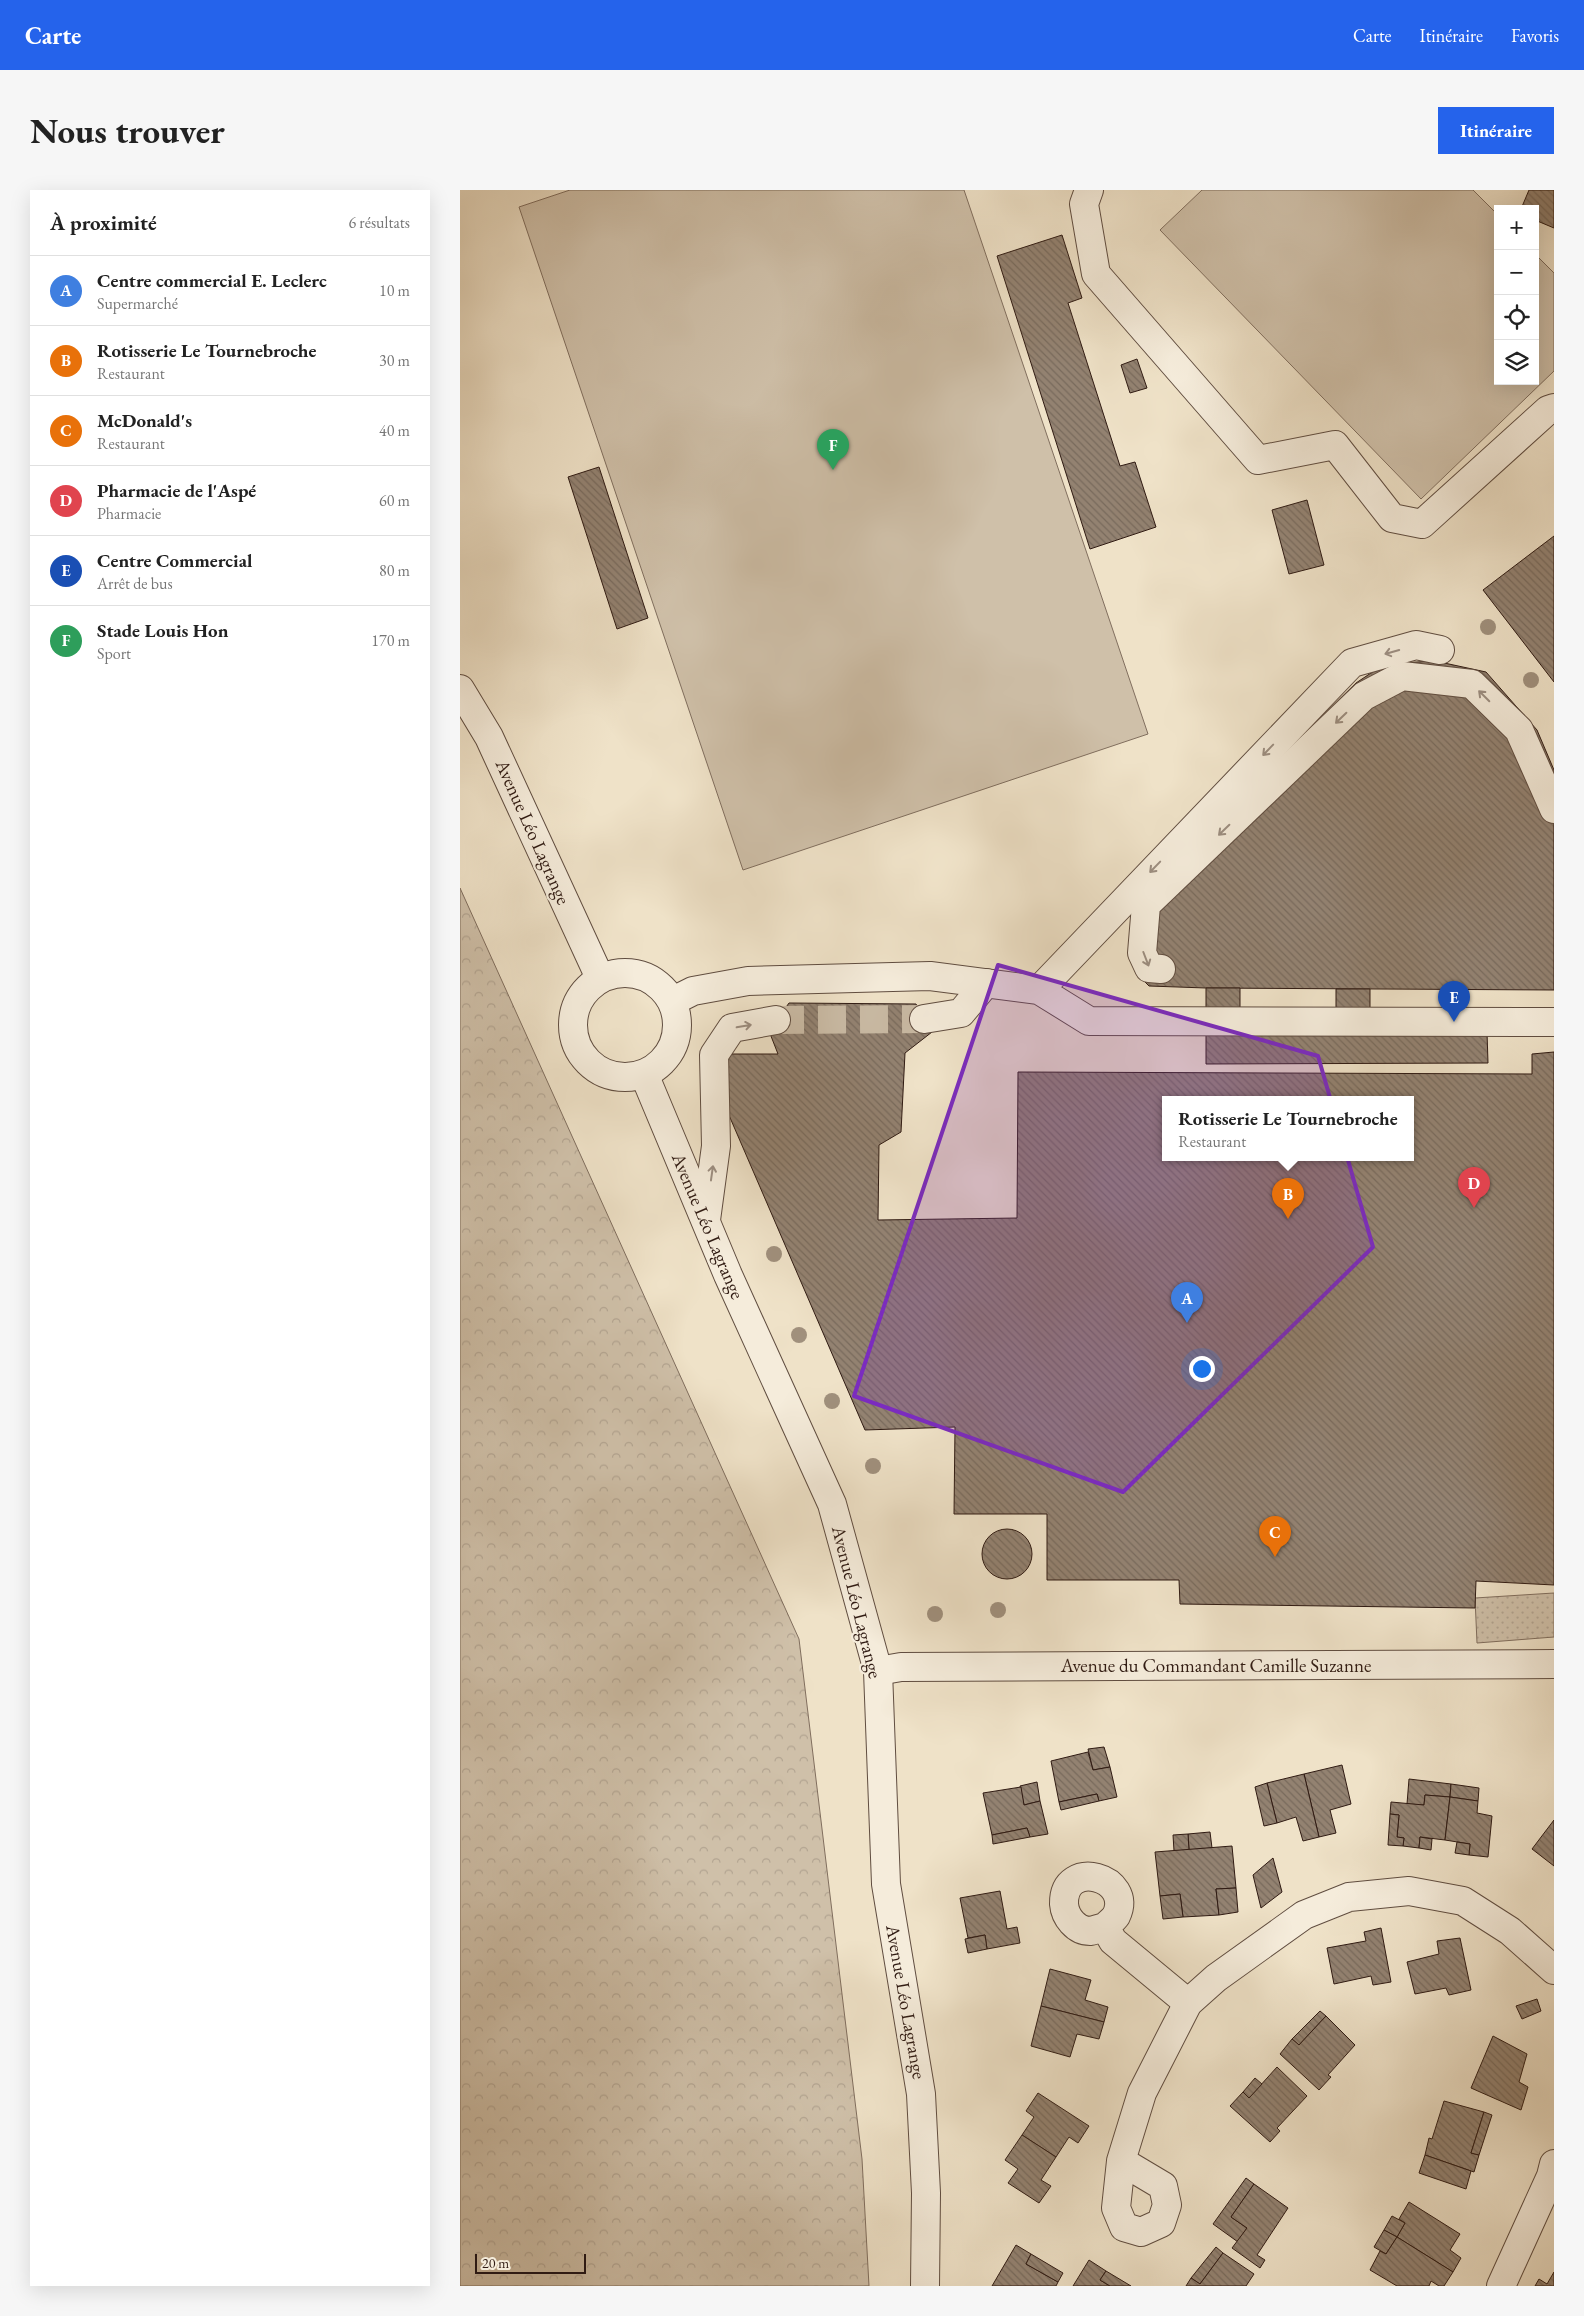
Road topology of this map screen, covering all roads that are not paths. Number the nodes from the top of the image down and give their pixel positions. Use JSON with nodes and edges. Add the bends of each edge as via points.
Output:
{"nodes":[{"id":1,"x":1090,"y":190,"type":"edge"},
{"id":2,"x":1554,"y":408,"type":"edge"},
{"id":3,"x":1440,"y":650,"type":"dead end"},
{"id":4,"x":460,"y":689,"type":"edge"},
{"id":5,"x":1554,"y":809,"type":"edge"},
{"id":6,"x":1161,"y":969,"type":"dead end"},
{"id":7,"x":600,"y":978,"type":"junction"},
{"id":8,"x":986,"y":983,"type":"junction"},
{"id":9,"x":1039,"y":990,"type":"junction"},
{"id":10,"x":673,"y":1002,"type":"junction"},
{"id":11,"x":924,"y":1019,"type":"tunnel mouth"},
{"id":12,"x":776,"y":1020,"type":"tunnel mouth"},
{"id":13,"x":1554,"y":1022,"type":"edge"},
{"id":14,"x":644,"y":1074,"type":"junction"},
{"id":15,"x":705,"y":1221,"type":"junction"},
{"id":16,"x":1554,"y":1664,"type":"edge"},
{"id":17,"x":878,"y":1671,"type":"junction"},
{"id":18,"x":1105,"y":1927,"type":"dead end"},
{"id":19,"x":1554,"y":1969,"type":"edge"},
{"id":20,"x":1188,"y":2003,"type":"junction"},
{"id":21,"x":1121,"y":2160,"type":"dead end"},
{"id":22,"x":1554,"y":2164,"type":"edge"},
{"id":23,"x":925,"y":2286,"type":"edge"},
{"id":24,"x":1501,"y":2286,"type":"edge"}],
"edges":[{"from":1,"to":2,"type":"street","via":[[1084,204],[1096,274],[1258,460],[1335,445],[1392,518],[1422,524]]},
{"from":3,"to":9,"type":"street","one_way":true,"via":[[1416,645],[1352,664]]},
{"from":4,"to":7,"type":"street","name":"Avenue Léo Lagrange","via":[[489,736]]},
{"from":5,"to":6,"type":"street","one_way":true,"via":[[1519,730],[1472,684],[1402,676],[1364,696],[1146,905],[1142,953],[1150,968]]},
{"from":7,"to":10,"type":"street","via":[[616,973],[633,973],[649,978]]},
{"from":7,"to":14,"type":"street","via":[[586,989],[576,1004],[572,1021],[574,1039],[581,1055],[610,1076],[627,1078]]},
{"from":8,"to":9,"type":"street"},
{"from":8,"to":10,"type":"street","via":[[930,976],[748,981],[693,991]]},
{"from":8,"to":11,"type":"street","via":[[961,1013]]},
{"from":9,"to":13,"type":"street","via":[[1088,1021]]},
{"from":10,"to":14,"type":"street","via":[[678,1030],[674,1044],[657,1066]]},
{"from":15,"to":12,"type":"street","one_way":true,"via":[[716,1146],[714,1055],[732,1028]]},
{"from":14,"to":15,"type":"street","name":"Avenue Léo Lagrange"},
{"from":15,"to":17,"type":"street","name":"Avenue Léo Lagrange","via":[[832,1504]]},
{"from":16,"to":17,"type":"street","name":"Avenue du Commandant Camille Suzanne","via":[[911,1666]]},
{"from":17,"to":23,"type":"street","name":"Avenue Léo Lagrange","via":[[886,1884],[922,2094]]},
{"from":18,"to":20,"type":"street","via":[[1113,1942]]},
{"from":19,"to":20,"type":"street","via":[[1510,1931],[1463,1901],[1409,1891],[1350,1897],[1304,1915],[1216,1978]]},
{"from":20,"to":21,"type":"street","via":[[1142,2093]]},
{"from":22,"to":24,"type":"street"}]}
